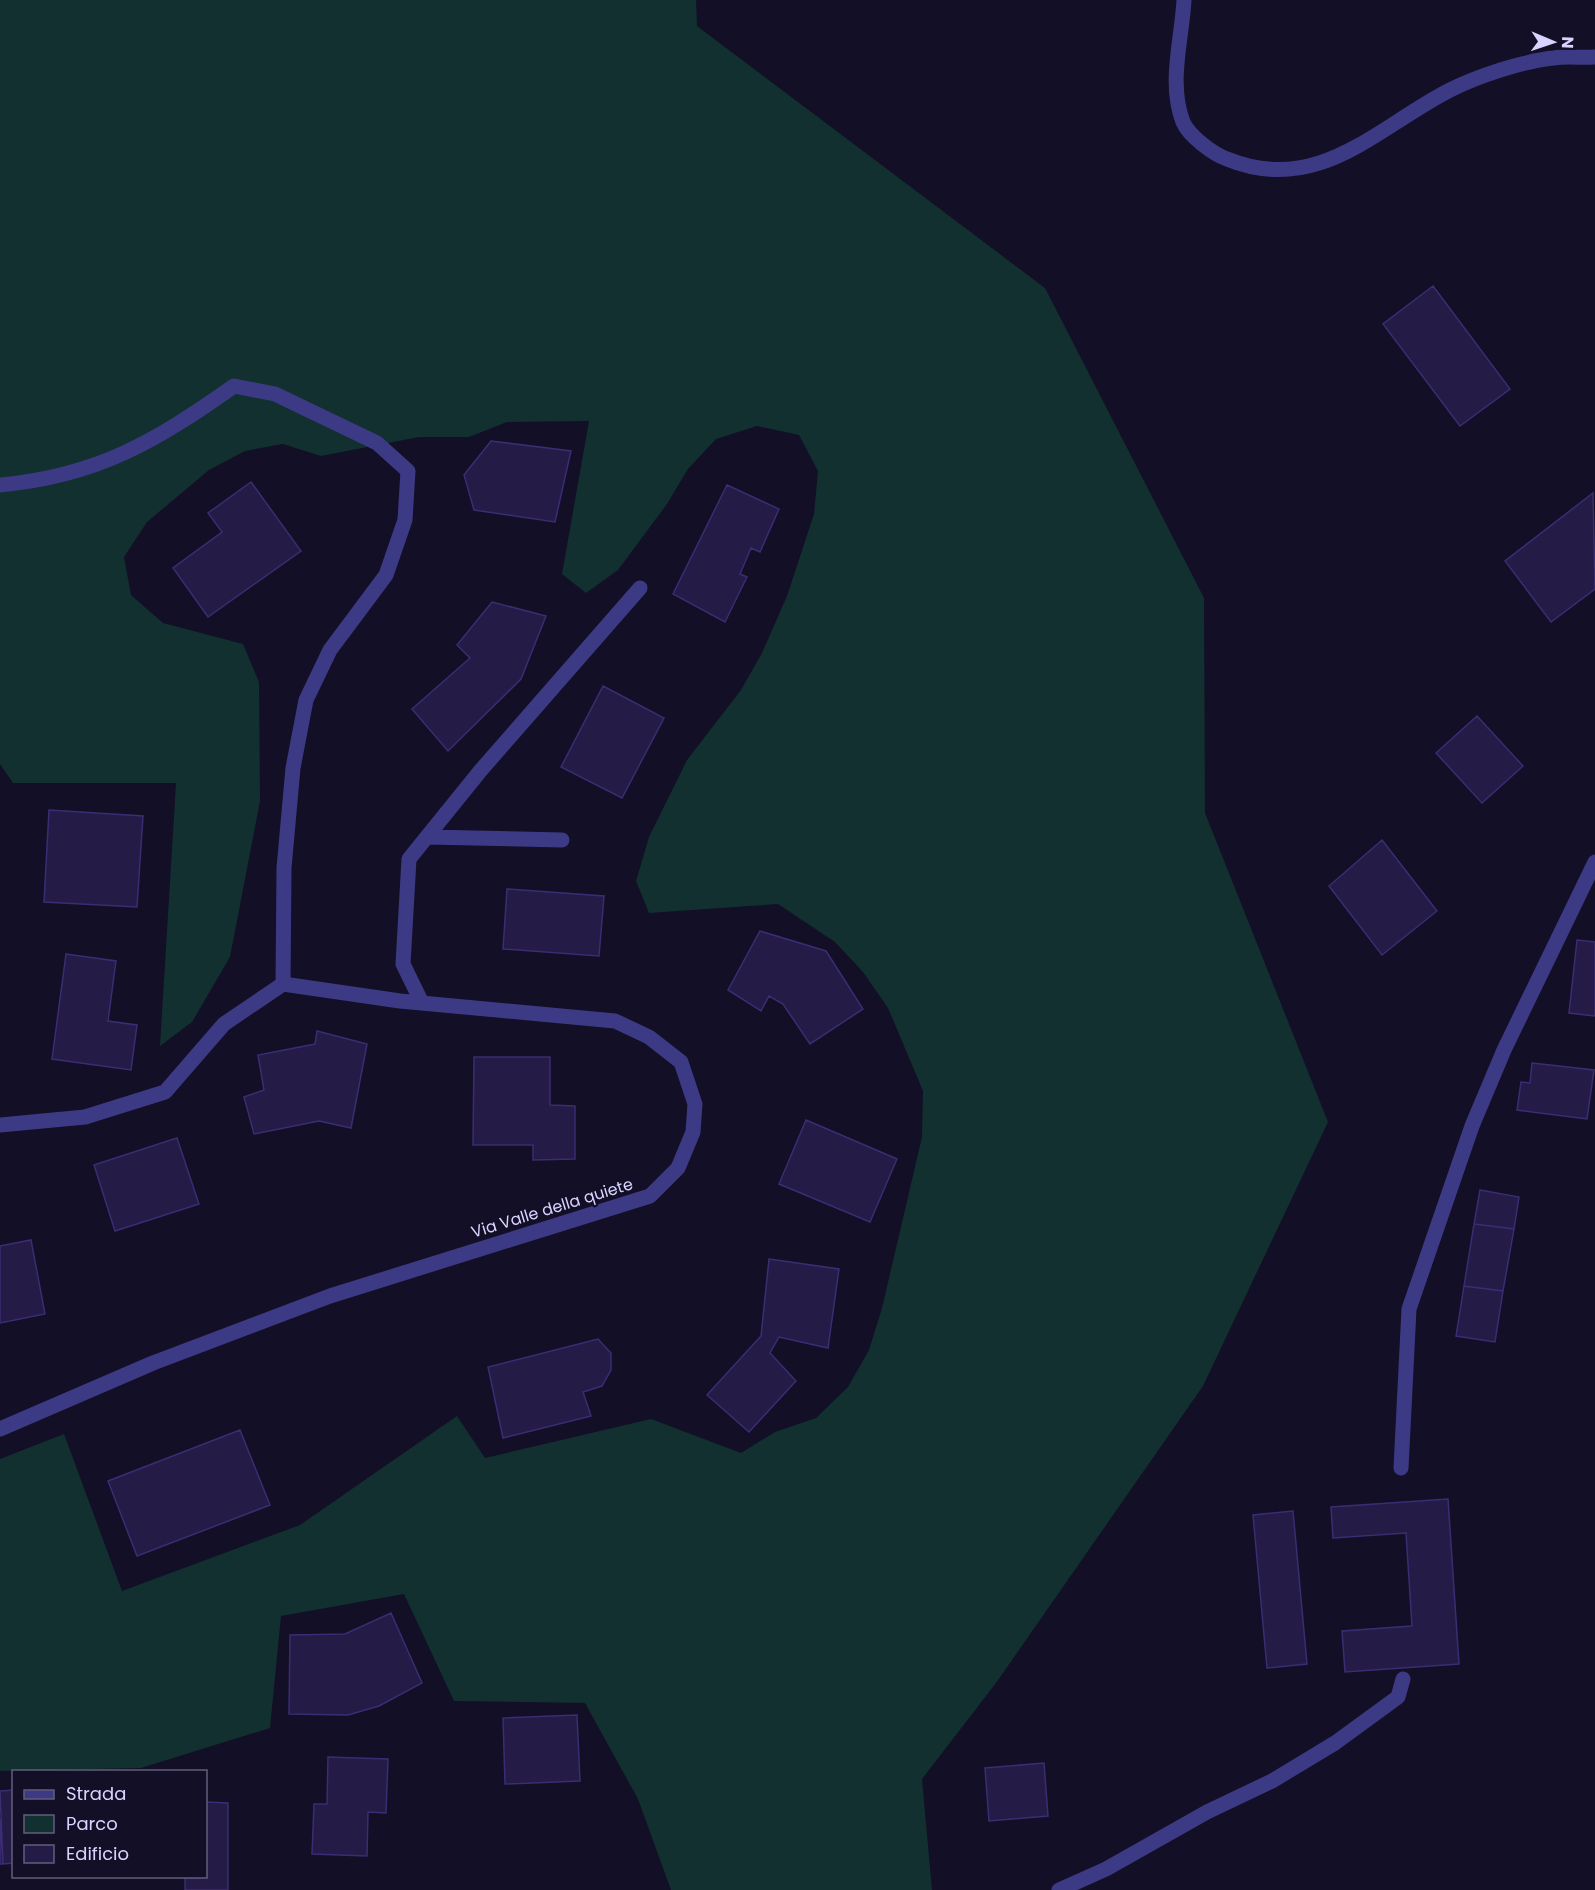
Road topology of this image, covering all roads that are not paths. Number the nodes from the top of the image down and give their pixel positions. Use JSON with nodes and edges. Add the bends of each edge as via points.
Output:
{"nodes":[{"id":1,"x":1184,"y":0,"type":"edge"},
{"id":2,"x":1595,"y":57,"type":"edge"},
{"id":3,"x":0,"y":485,"type":"edge"},
{"id":4,"x":640,"y":588,"type":"dead end"},
{"id":5,"x":427,"y":837,"type":"junction"},
{"id":6,"x":561,"y":840,"type":"dead end"},
{"id":7,"x":1595,"y":862,"type":"edge"},
{"id":8,"x":282,"y":984,"type":"junction"},
{"id":9,"x":422,"y":1003,"type":"junction"},
{"id":10,"x":0,"y":1125,"type":"edge"},
{"id":11,"x":0,"y":1429,"type":"edge"},
{"id":12,"x":1401,"y":1468,"type":"dead end"},
{"id":13,"x":1403,"y":1679,"type":"dead end"},
{"id":14,"x":1059,"y":1890,"type":"edge"}],
"edges":[{"from":1,"to":2,"type":"street","via":[[1176,77],[1183,123],[1211,153],[1251,169],[1298,170],[1343,155],[1450,90],[1496,72],[1554,58]]},
{"from":3,"to":8,"type":"street","via":[[30,482],[105,463],[170,430],[234,386],[275,394],[377,443],[408,471],[405,520],[386,574],[330,650],[306,700],[293,768],[285,856]]},
{"from":4,"to":5,"type":"street"},
{"from":5,"to":6,"type":"street"},
{"from":5,"to":9,"type":"street","via":[[409,859],[403,964]]},
{"from":7,"to":12,"type":"street","via":[[1504,1050],[1472,1126],[1409,1309]]},
{"from":8,"to":9,"type":"street","name":"Via Valle della quiete"},
{"from":8,"to":10,"type":"street","via":[[224,1024],[165,1092],[85,1117]]},
{"from":9,"to":11,"type":"street","name":"Via Valle della quiete","via":[[615,1021],[650,1037],[681,1062],[695,1104],[693,1132],[678,1168],[650,1196],[330,1296],[153,1363]]},
{"from":13,"to":14,"type":"street","via":[[1398,1697],[1335,1743],[1272,1781]]}]}
